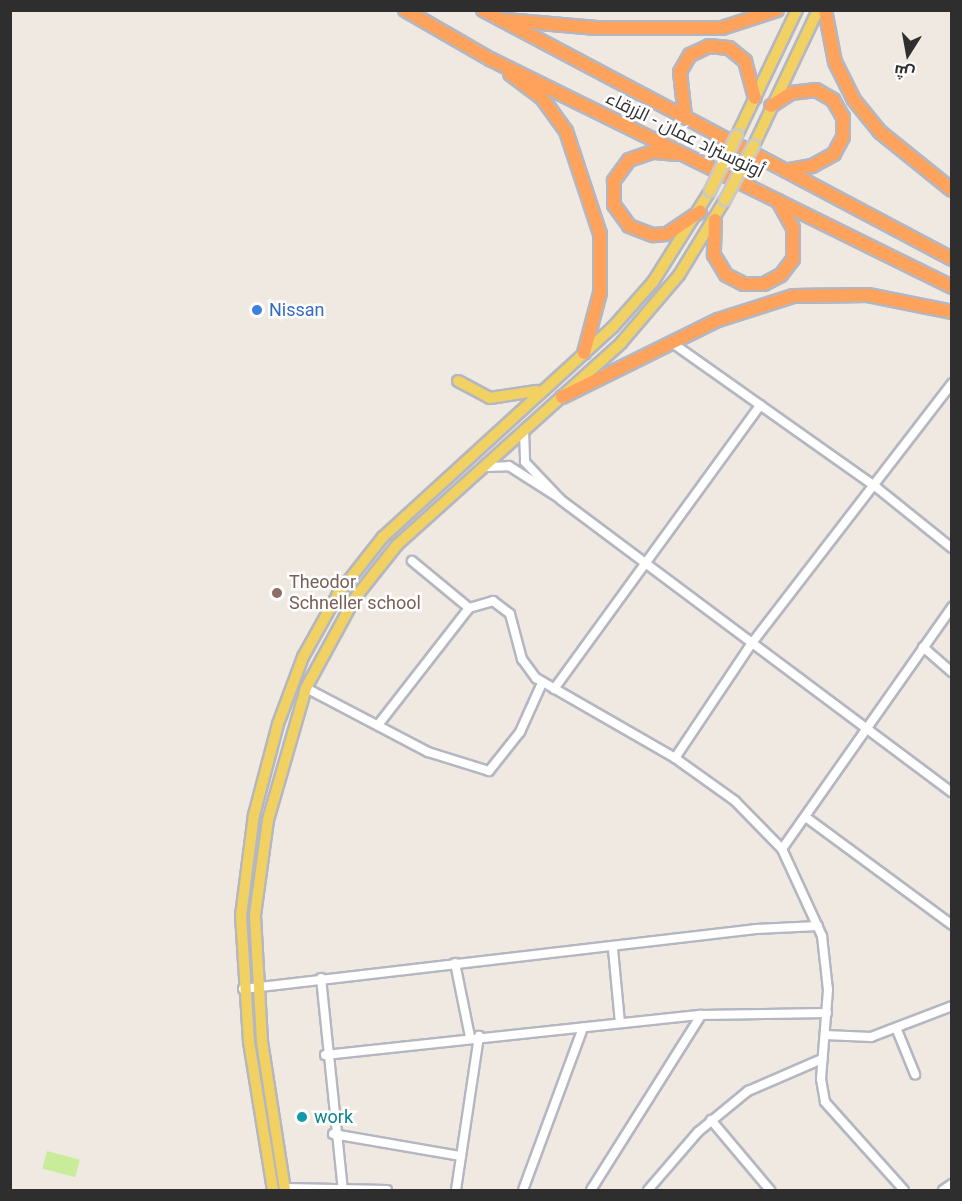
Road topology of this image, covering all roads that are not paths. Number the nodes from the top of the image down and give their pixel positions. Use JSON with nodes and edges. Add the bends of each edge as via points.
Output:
{"nodes":[{"id":1,"x":405,"y":10,"type":"edge"},
{"id":2,"x":483,"y":10,"type":"edge"},
{"id":3,"x":777,"y":10,"type":"edge"},
{"id":4,"x":797,"y":10,"type":"edge"},
{"id":5,"x":818,"y":10,"type":"edge"},
{"id":6,"x":825,"y":10,"type":"edge"},
{"id":7,"x":498,"y":19,"type":"junction"},
{"id":8,"x":490,"y":59,"type":"junction"},
{"id":9,"x":755,"y":98,"type":"junction"},
{"id":10,"x":771,"y":106,"type":"junction"},
{"id":11,"x":685,"y":116,"type":"junction"},
{"id":12,"x":685,"y":154,"type":"junction"},
{"id":13,"x":785,"y":171,"type":"junction"},
{"id":14,"x":951,"y":190,"type":"edge"},
{"id":15,"x":777,"y":200,"type":"junction"},
{"id":16,"x":700,"y":212,"type":"junction"},
{"id":17,"x":715,"y":220,"type":"junction"},
{"id":18,"x":951,"y":259,"type":"edge"},
{"id":19,"x":951,"y":287,"type":"edge"},
{"id":20,"x":951,"y":312,"type":"edge"},
{"id":21,"x":694,"y":332,"type":"junction"},
{"id":22,"x":671,"y":342,"type":"junction"},
{"id":23,"x":584,"y":353,"type":"junction"},
{"id":24,"x":693,"y":354,"type":"junction"},
{"id":25,"x":458,"y":381,"type":"dead end"},
{"id":26,"x":951,"y":382,"type":"edge"},
{"id":27,"x":550,"y":384,"type":"junction"},
{"id":28,"x":562,"y":397,"type":"junction"},
{"id":29,"x":760,"y":405,"type":"junction"},
{"id":30,"x":524,"y":429,"type":"junction"},
{"id":31,"x":494,"y":432,"type":"junction"},
{"id":32,"x":505,"y":446,"type":"junction"},
{"id":33,"x":480,"y":468,"type":"junction"},
{"id":34,"x":876,"y":487,"type":"junction"},
{"id":35,"x":559,"y":498,"type":"junction"},
{"id":36,"x":951,"y":548,"type":"edge"},
{"id":37,"x":412,"y":561,"type":"dead end"},
{"id":38,"x":643,"y":561,"type":"junction"},
{"id":39,"x":951,"y":607,"type":"edge"},
{"id":40,"x":469,"y":608,"type":"junction"},
{"id":41,"x":752,"y":643,"type":"junction"},
{"id":42,"x":923,"y":647,"type":"junction"},
{"id":43,"x":951,"y":672,"type":"edge"},
{"id":44,"x":542,"y":682,"type":"junction"},
{"id":45,"x":306,"y":688,"type":"junction"},
{"id":46,"x":554,"y":689,"type":"junction"},
{"id":47,"x":378,"y":725,"type":"junction"},
{"id":48,"x":870,"y":728,"type":"junction"},
{"id":49,"x":675,"y":758,"type":"junction"},
{"id":50,"x":951,"y":792,"type":"edge"},
{"id":51,"x":807,"y":818,"type":"junction"},
{"id":52,"x":247,"y":848,"type":"junction"},
{"id":53,"x":783,"y":849,"type":"junction"},
{"id":54,"x":262,"y":850,"type":"junction"},
{"id":55,"x":950,"y":922,"type":"edge"},
{"id":56,"x":819,"y":926,"type":"junction"},
{"id":57,"x":613,"y":949,"type":"junction"},
{"id":58,"x":455,"y":963,"type":"junction"},
{"id":59,"x":321,"y":978,"type":"junction"},
{"id":60,"x":258,"y":987,"type":"junction"},
{"id":61,"x":243,"y":989,"type":"junction"},
{"id":62,"x":951,"y":1006,"type":"edge"},
{"id":63,"x":827,"y":1013,"type":"junction"},
{"id":64,"x":701,"y":1016,"type":"junction"},
{"id":65,"x":620,"y":1023,"type":"junction"},
{"id":66,"x":583,"y":1028,"type":"junction"},
{"id":67,"x":897,"y":1030,"type":"junction"},
{"id":68,"x":825,"y":1035,"type":"junction"},
{"id":69,"x":474,"y":1037,"type":"junction"},
{"id":70,"x":325,"y":1055,"type":"junction"},
{"id":71,"x":822,"y":1059,"type":"junction"},
{"id":72,"x":915,"y":1074,"type":"dead end"},
{"id":73,"x":711,"y":1120,"type":"junction"},
{"id":74,"x":333,"y":1134,"type":"junction"},
{"id":75,"x":461,"y":1156,"type":"junction"},
{"id":76,"x":951,"y":1184,"type":"edge"},
{"id":77,"x":343,"y":1188,"type":"edge"},
{"id":78,"x":285,"y":1189,"type":"edge"},
{"id":79,"x":273,"y":1191,"type":"edge"},
{"id":80,"x":387,"y":1191,"type":"edge"},
{"id":81,"x":456,"y":1191,"type":"edge"},
{"id":82,"x":523,"y":1191,"type":"edge"},
{"id":83,"x":591,"y":1191,"type":"edge"},
{"id":84,"x":648,"y":1191,"type":"edge"},
{"id":85,"x":770,"y":1191,"type":"edge"},
{"id":86,"x":904,"y":1191,"type":"edge"},
{"id":87,"x":943,"y":1191,"type":"edge"}],
"edges":[{"from":1,"to":8,"type":"highway","name":"أوتوستراد عمان - الزرقاء"},
{"from":2,"to":7,"type":"highway","name":"أوتوستراد عمان - الزرقاء"},
{"from":3,"to":7,"type":"highway","via":[[722,28],[564,26]]},
{"from":4,"to":9,"type":"main road"},
{"from":5,"to":10,"type":"main road"},
{"from":6,"to":14,"type":"highway","via":[[835,62],[854,100],[880,132]]},
{"from":7,"to":11,"type":"highway","name":"أوتوستراد عمان - الزرقاء"},
{"from":8,"to":12,"type":"highway","name":"أوتوستراد عمان - الزرقاء"},
{"from":8,"to":23,"type":"highway","via":[[542,98],[575,150],[602,254],[600,293]]},
{"from":9,"to":11,"type":"highway","via":[[745,61],[729,48],[709,46],[690,55],[680,72]]},
{"from":9,"to":16,"type":"main road","bridge":true},
{"from":10,"to":13,"type":"highway","via":[[791,93],[816,90],[833,100],[843,117],[843,137],[834,154],[820,164]]},
{"from":10,"to":17,"type":"main road","bridge":true},
{"from":11,"to":13,"type":"highway","name":"أوتوستراد عمان - الزرقاء"},
{"from":12,"to":15,"type":"highway","name":"أوتوستراد عمان - الزرقاء"},
{"from":12,"to":16,"type":"highway","via":[[652,152],[629,160],[614,180],[614,206],[629,226],[653,235],[667,234]]},
{"from":13,"to":18,"type":"highway","name":"أوتوستراد عمان - الزرقاء"},
{"from":15,"to":17,"type":"highway","via":[[793,228],[794,251],[781,275],[764,284],[744,284],[726,275],[714,255]]},
{"from":15,"to":19,"type":"highway","name":"أوتوستراد عمان - الزرقاء"},
{"from":16,"to":23,"type":"main road","via":[[640,297]]},
{"from":17,"to":28,"type":"main road","via":[[652,310]]},
{"from":20,"to":21,"type":"highway","via":[[868,295],[793,296]]},
{"from":21,"to":22,"type":"highway"},
{"from":21,"to":24,"type":"street"},
{"from":22,"to":24,"type":"street"},
{"from":22,"to":28,"type":"highway"},
{"from":23,"to":27,"type":"main road"},
{"from":24,"to":29,"type":"street"},
{"from":25,"to":27,"type":"main road","via":[[497,399],[520,397]]},
{"from":26,"to":34,"type":"street"},
{"from":27,"to":31,"type":"main road"},
{"from":28,"to":30,"type":"main road"},
{"from":29,"to":34,"type":"street"},
{"from":29,"to":38,"type":"street"},
{"from":30,"to":32,"type":"main road"},
{"from":30,"to":35,"type":"street","via":[[525,462]]},
{"from":31,"to":32,"type":"main road"},
{"from":31,"to":52,"type":"main road","via":[[383,537],[320,625],[278,724]]},
{"from":32,"to":33,"type":"main road"},
{"from":33,"to":35,"type":"street","via":[[509,466]]},
{"from":33,"to":45,"type":"main road","via":[[375,571],[336,627]]},
{"from":34,"to":36,"type":"street"},
{"from":34,"to":41,"type":"street"},
{"from":35,"to":38,"type":"street"},
{"from":37,"to":40,"type":"street"},
{"from":38,"to":41,"type":"street"},
{"from":38,"to":46,"type":"street"},
{"from":39,"to":42,"type":"street"},
{"from":40,"to":44,"type":"street","via":[[485,601],[506,608],[522,659]]},
{"from":40,"to":47,"type":"street"},
{"from":41,"to":48,"type":"street"},
{"from":41,"to":49,"type":"street"},
{"from":42,"to":43,"type":"street"},
{"from":42,"to":48,"type":"street"},
{"from":44,"to":46,"type":"street"},
{"from":44,"to":47,"type":"street","via":[[520,732],[489,771],[444,760]]},
{"from":45,"to":47,"type":"street"},
{"from":45,"to":54,"type":"main road"},
{"from":46,"to":49,"type":"street"},
{"from":48,"to":50,"type":"street"},
{"from":48,"to":51,"type":"street"},
{"from":49,"to":53,"type":"street","via":[[735,801]]},
{"from":51,"to":53,"type":"street"},
{"from":51,"to":55,"type":"street"},
{"from":52,"to":54,"type":"main road"},
{"from":52,"to":61,"type":"main road"},
{"from":53,"to":56,"type":"street"},
{"from":54,"to":60,"type":"main road","via":[[255,915]]},
{"from":56,"to":57,"type":"street","via":[[756,929]]},
{"from":56,"to":63,"type":"street","via":[[828,974]]},
{"from":57,"to":58,"type":"street"},
{"from":57,"to":65,"type":"street"},
{"from":58,"to":59,"type":"street"},
{"from":58,"to":69,"type":"street"},
{"from":59,"to":60,"type":"street"},
{"from":59,"to":70,"type":"street"},
{"from":60,"to":61,"type":"street"},
{"from":60,"to":78,"type":"main road"},
{"from":61,"to":79,"type":"main road"},
{"from":62,"to":67,"type":"street"},
{"from":63,"to":64,"type":"street"},
{"from":63,"to":68,"type":"street"},
{"from":64,"to":65,"type":"street"},
{"from":64,"to":83,"type":"street"},
{"from":65,"to":66,"type":"street"},
{"from":66,"to":69,"type":"street"},
{"from":66,"to":82,"type":"street"},
{"from":67,"to":68,"type":"street","via":[[871,1037]]},
{"from":67,"to":72,"type":"street"},
{"from":68,"to":71,"type":"street"},
{"from":69,"to":70,"type":"street"},
{"from":69,"to":75,"type":"street"},
{"from":70,"to":74,"type":"street"},
{"from":71,"to":73,"type":"street","via":[[748,1090]]},
{"from":71,"to":86,"type":"street","via":[[821,1087],[830,1111]]},
{"from":73,"to":84,"type":"street"},
{"from":73,"to":85,"type":"street"},
{"from":74,"to":75,"type":"street"},
{"from":74,"to":77,"type":"street"},
{"from":75,"to":81,"type":"street"},
{"from":76,"to":87,"type":"street"},
{"from":77,"to":78,"type":"street"},
{"from":77,"to":80,"type":"street"}]}
